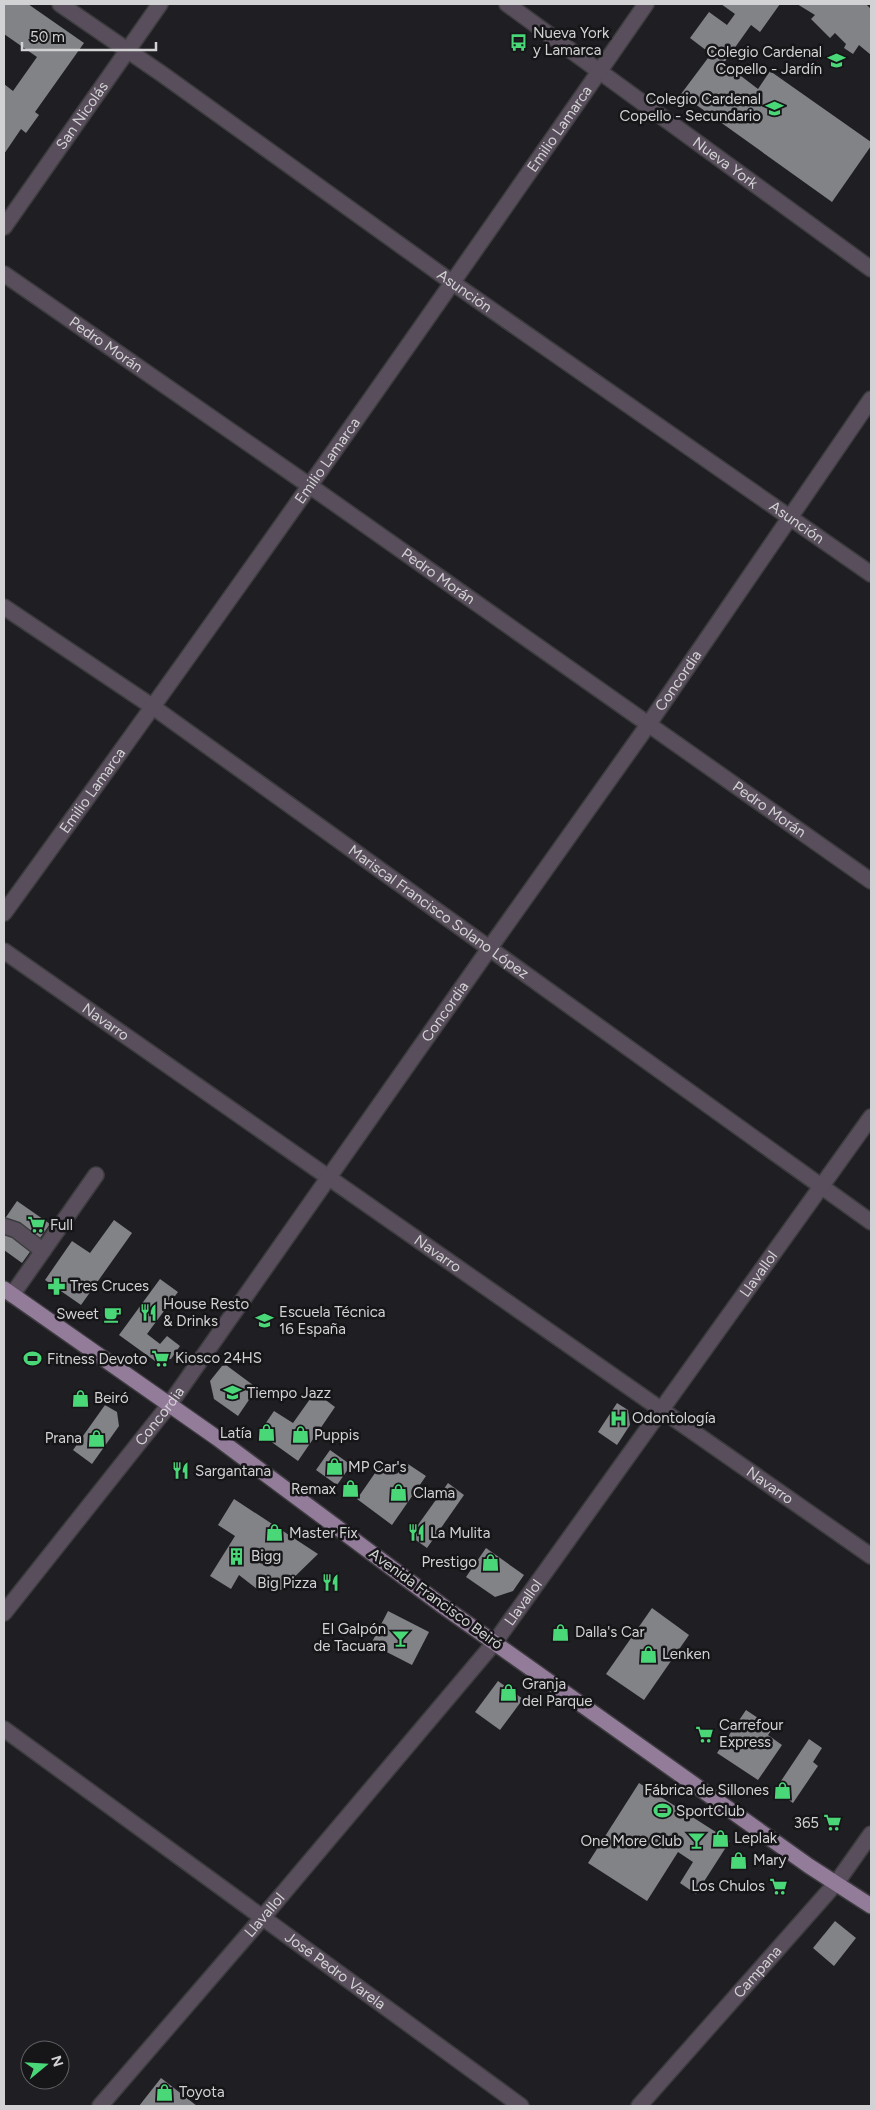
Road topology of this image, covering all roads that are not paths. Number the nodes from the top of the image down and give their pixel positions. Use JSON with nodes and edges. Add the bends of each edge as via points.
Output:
{"nodes":[{"id":1,"x":60,"y":4,"type":"edge"},
{"id":2,"x":160,"y":4,"type":"edge"},
{"id":3,"x":507,"y":4,"type":"edge"},
{"id":4,"x":646,"y":4,"type":"edge"},
{"id":5,"x":127,"y":50,"type":"junction"},
{"id":6,"x":600,"y":70,"type":"junction"},
{"id":7,"x":4,"y":227,"type":"edge"},
{"id":8,"x":871,"y":268,"type":"edge"},
{"id":9,"x":4,"y":274,"type":"edge"},
{"id":10,"x":453,"y":282,"type":"junction"},
{"id":11,"x":871,"y":399,"type":"edge"},
{"id":12,"x":310,"y":486,"type":"junction"},
{"id":13,"x":790,"y":517,"type":"junction"},
{"id":14,"x":871,"y":574,"type":"edge"},
{"id":15,"x":4,"y":607,"type":"edge"},
{"id":16,"x":153,"y":708,"type":"junction"},
{"id":17,"x":648,"y":725,"type":"junction"},
{"id":18,"x":871,"y":881,"type":"edge"},
{"id":19,"x":4,"y":913,"type":"edge"},
{"id":20,"x":489,"y":948,"type":"junction"},
{"id":21,"x":4,"y":951,"type":"edge"},
{"id":22,"x":871,"y":1117,"type":"edge"},
{"id":23,"x":96,"y":1176,"type":"dead end"},
{"id":24,"x":328,"y":1179,"type":"junction"},
{"id":25,"x":821,"y":1187,"type":"junction"},
{"id":26,"x":871,"y":1222,"type":"edge"},
{"id":27,"x":4,"y":1226,"type":"edge"},
{"id":28,"x":43,"y":1251,"type":"junction"},
{"id":29,"x":8,"y":1292,"type":"edge"},
{"id":30,"x":169,"y":1405,"type":"junction"},
{"id":31,"x":662,"y":1409,"type":"junction"},
{"id":32,"x":871,"y":1556,"type":"edge"},
{"id":33,"x":4,"y":1613,"type":"edge"},
{"id":34,"x":495,"y":1642,"type":"junction"},
{"id":35,"x":4,"y":1729,"type":"edge"},
{"id":36,"x":871,"y":1834,"type":"edge"},
{"id":37,"x":837,"y":1882,"type":"junction"},
{"id":38,"x":871,"y":1906,"type":"edge"},
{"id":39,"x":263,"y":1917,"type":"junction"},
{"id":40,"x":100,"y":2106,"type":"edge"},
{"id":41,"x":521,"y":2106,"type":"edge"},
{"id":42,"x":639,"y":2106,"type":"edge"}],
"edges":[{"from":1,"to":5,"type":"street","name":"Asunción"},
{"from":2,"to":5,"type":"street","name":"San Nicolás"},
{"from":3,"to":6,"type":"street","name":"Nueva York"},
{"from":4,"to":6,"type":"street","name":"Emilio Lamarca"},
{"from":5,"to":7,"type":"street","name":"San Nicolás"},
{"from":5,"to":10,"type":"street","name":"Asunción"},
{"from":6,"to":8,"type":"street","name":"Nueva York"},
{"from":6,"to":10,"type":"street","name":"Emilio Lamarca"},
{"from":9,"to":12,"type":"street","name":"Pedro Morán"},
{"from":10,"to":12,"type":"street","name":"Emilio Lamarca"},
{"from":10,"to":13,"type":"street","name":"Asunción"},
{"from":11,"to":13,"type":"street","name":"Concordia"},
{"from":12,"to":16,"type":"street","name":"Emilio Lamarca"},
{"from":12,"to":17,"type":"street","name":"Pedro Morán"},
{"from":13,"to":14,"type":"street","name":"Asunción"},
{"from":13,"to":17,"type":"street","name":"Concordia"},
{"from":15,"to":16,"type":"street","name":"Mariscal Francisco Solano López"},
{"from":16,"to":19,"type":"street","name":"Emilio Lamarca"},
{"from":16,"to":20,"type":"street","name":"Mariscal Francisco Solano López"},
{"from":17,"to":18,"type":"street","name":"Pedro Morán"},
{"from":17,"to":20,"type":"street","name":"Concordia"},
{"from":20,"to":24,"type":"street","name":"Concordia"},
{"from":20,"to":25,"type":"street","name":"Mariscal Francisco Solano López"},
{"from":21,"to":24,"type":"street","name":"Navarro"},
{"from":22,"to":25,"type":"street","name":"Llavallol"},
{"from":23,"to":28,"type":"street"},
{"from":24,"to":30,"type":"street","name":"Concordia"},
{"from":24,"to":31,"type":"street","name":"Navarro"},
{"from":25,"to":26,"type":"street","name":"Mariscal Francisco Solano López"},
{"from":25,"to":31,"type":"street","name":"Llavallol"},
{"from":27,"to":28,"type":"street","via":[[16,1230]]},
{"from":28,"to":29,"type":"street"},
{"from":29,"to":30,"type":"main road","name":"Avenida Francisco Beiró"},
{"from":30,"to":33,"type":"street","name":"Concordia"},
{"from":30,"to":34,"type":"main road","name":"Avenida Francisco Beiró"},
{"from":31,"to":32,"type":"street","name":"Navarro"},
{"from":31,"to":34,"type":"street","name":"Llavallol"},
{"from":34,"to":37,"type":"main road","name":"Avenida Francisco Beiró","via":[[809,1866]]},
{"from":34,"to":39,"type":"street","name":"Llavallol"},
{"from":35,"to":39,"type":"street","name":"José Pedro Varela"},
{"from":36,"to":37,"type":"street","name":"Campana"},
{"from":37,"to":38,"type":"main road","name":"Avenida Francisco Beiró"},
{"from":37,"to":42,"type":"street","name":"Campana"},
{"from":39,"to":40,"type":"street","name":"Llavallol"},
{"from":39,"to":41,"type":"street","name":"José Pedro Varela"}]}
